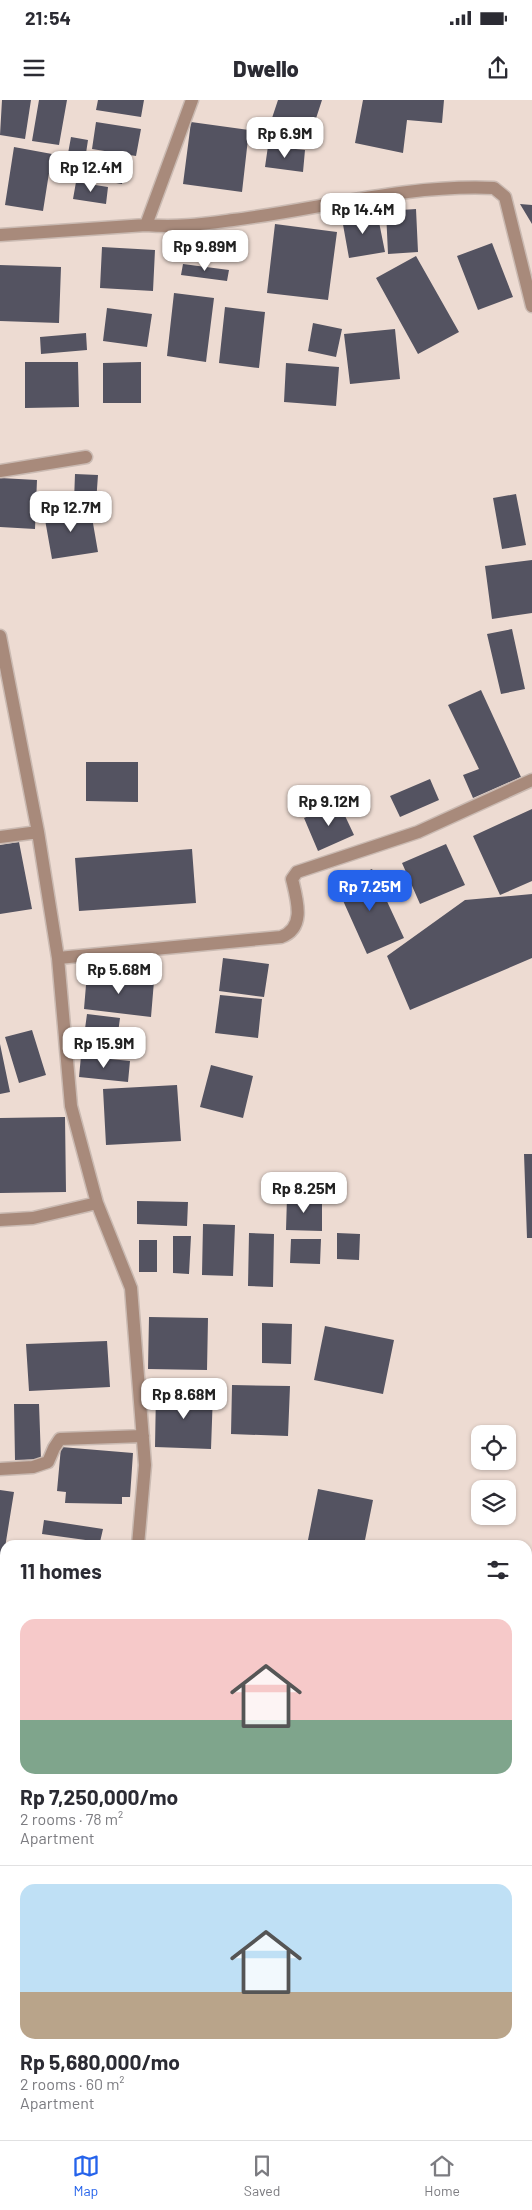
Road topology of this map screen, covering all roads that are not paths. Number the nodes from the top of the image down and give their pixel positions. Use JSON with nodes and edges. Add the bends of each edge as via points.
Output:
{"nodes":[{"id":1,"x":192,"y":100,"type":"edge"},
{"id":2,"x":146,"y":225,"type":"junction"},
{"id":3,"x":0,"y":235,"type":"edge"},
{"id":4,"x":532,"y":306,"type":"edge"},
{"id":5,"x":86,"y":457,"type":"dead end"},
{"id":6,"x":0,"y":471,"type":"edge"},
{"id":7,"x":0,"y":636,"type":"edge"},
{"id":8,"x":532,"y":780,"type":"edge"},
{"id":9,"x":38,"y":832,"type":"junction"},
{"id":10,"x":0,"y":837,"type":"edge"},
{"id":11,"x":58,"y":958,"type":"junction"},
{"id":12,"x":97,"y":1203,"type":"junction"},
{"id":13,"x":0,"y":1220,"type":"edge"},
{"id":14,"x":143,"y":1436,"type":"junction"},
{"id":15,"x":0,"y":1469,"type":"edge"},
{"id":16,"x":138,"y":1540,"type":"edge"}],
"edges":[{"from":1,"to":2,"type":"street"},
{"from":2,"to":3,"type":"street"},
{"from":2,"to":4,"type":"street","via":[[174,228],[259,217],[388,193],[494,188],[505,197]]},
{"from":5,"to":6,"type":"street"},
{"from":7,"to":9,"type":"street"},
{"from":8,"to":11,"type":"street","via":[[418,832],[297,872],[292,879],[298,901],[297,926],[281,937]]},
{"from":9,"to":10,"type":"street"},
{"from":9,"to":11,"type":"street"},
{"from":11,"to":12,"type":"street","via":[[71,1106]]},
{"from":12,"to":13,"type":"street","via":[[33,1218]]},
{"from":12,"to":14,"type":"street","via":[[130,1288]]},
{"from":14,"to":15,"type":"street","via":[[60,1439],[48,1462],[33,1467]]},
{"from":14,"to":16,"type":"street","via":[[145,1465]]}]}
